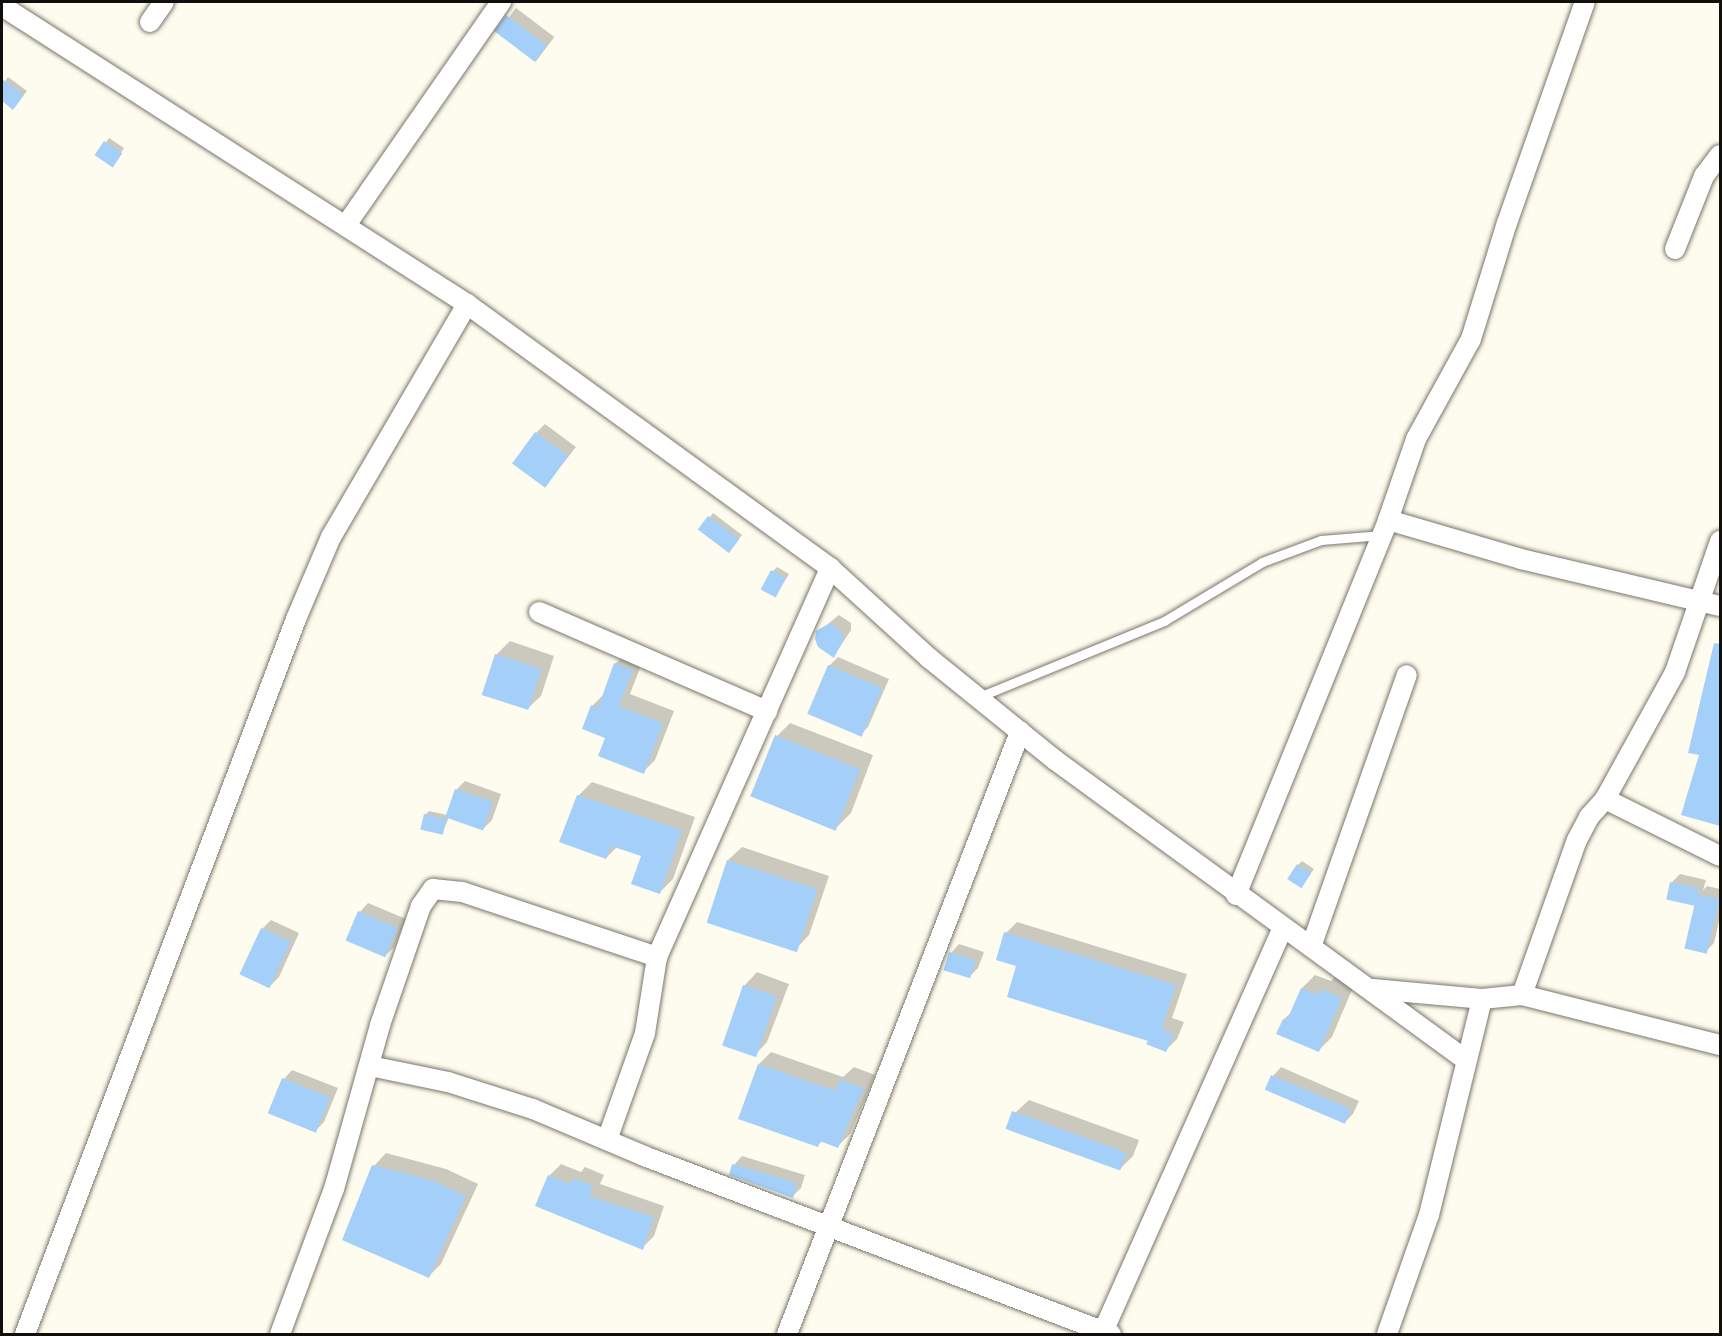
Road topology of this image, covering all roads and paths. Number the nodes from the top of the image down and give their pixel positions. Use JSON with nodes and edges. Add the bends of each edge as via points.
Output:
{"nodes":[{"id":1,"x":164,"y":2,"type":"edge"},
{"id":2,"x":501,"y":2,"type":"edge"},
{"id":3,"x":1585,"y":2,"type":"edge"},
{"id":4,"x":2,"y":6,"type":"edge"},
{"id":5,"x":150,"y":22,"type":"dead end"},
{"id":6,"x":1720,"y":155,"type":"edge"},
{"id":7,"x":346,"y":225,"type":"junction"},
{"id":8,"x":1675,"y":249,"type":"dead end"},
{"id":9,"x":467,"y":304,"type":"junction"},
{"id":10,"x":1385,"y":528,"type":"junction"},
{"id":11,"x":1720,"y":541,"type":"edge"},
{"id":12,"x":830,"y":568,"type":"junction"},
{"id":13,"x":1711,"y":604,"type":"edge"},
{"id":14,"x":538,"y":612,"type":"dead end"},
{"id":15,"x":1407,"y":675,"type":"dead end"},
{"id":16,"x":977,"y":698,"type":"junction"},
{"id":17,"x":767,"y":711,"type":"junction"},
{"id":18,"x":1020,"y":732,"type":"junction"},
{"id":19,"x":1605,"y":798,"type":"junction"},
{"id":20,"x":1720,"y":856,"type":"edge"},
{"id":21,"x":1236,"y":895,"type":"junction"},
{"id":22,"x":1283,"y":928,"type":"junction"},
{"id":23,"x":1311,"y":947,"type":"junction"},
{"id":24,"x":657,"y":957,"type":"junction"},
{"id":25,"x":1371,"y":988,"type":"junction"},
{"id":26,"x":1522,"y":995,"type":"junction"},
{"id":27,"x":1482,"y":999,"type":"junction"},
{"id":28,"x":1720,"y":1045,"type":"edge"},
{"id":29,"x":1466,"y":1060,"type":"junction"},
{"id":30,"x":370,"y":1066,"type":"junction"},
{"id":31,"x":607,"y":1140,"type":"junction"},
{"id":32,"x":829,"y":1226,"type":"junction"},
{"id":33,"x":1105,"y":1334,"type":"edge"},
{"id":34,"x":25,"y":1335,"type":"edge"},
{"id":35,"x":280,"y":1335,"type":"edge"},
{"id":36,"x":787,"y":1335,"type":"edge"},
{"id":37,"x":1387,"y":1335,"type":"edge"}],
"edges":[{"from":1,"to":5,"type":"street"},
{"from":2,"to":7,"type":"street"},
{"from":3,"to":10,"type":"street","via":[[1507,223],[1471,339],[1416,439]]},
{"from":4,"to":7,"type":"street"},
{"from":6,"to":8,"type":"street","via":[[1704,176]]},
{"from":7,"to":9,"type":"street"},
{"from":9,"to":12,"type":"street"},
{"from":9,"to":34,"type":"street","via":[[331,537]]},
{"from":10,"to":13,"type":"street"},
{"from":10,"to":16,"type":"lane","via":[[1322,540],[1262,562],[1164,621]]},
{"from":10,"to":21,"type":"street"},
{"from":11,"to":13,"type":"street"},
{"from":12,"to":16,"type":"street"},
{"from":12,"to":17,"type":"street"},
{"from":13,"to":19,"type":"street"},
{"from":14,"to":17,"type":"street"},
{"from":15,"to":23,"type":"street"},
{"from":16,"to":18,"type":"street"},
{"from":17,"to":24,"type":"street"},
{"from":18,"to":21,"type":"street"},
{"from":18,"to":32,"type":"street"},
{"from":19,"to":20,"type":"street"},
{"from":19,"to":26,"type":"street","via":[[1577,840]]},
{"from":21,"to":22,"type":"street"},
{"from":22,"to":23,"type":"street"},
{"from":22,"to":33,"type":"street"},
{"from":23,"to":25,"type":"street"},
{"from":24,"to":30,"type":"street","via":[[462,892],[433,889],[421,906]]},
{"from":24,"to":31,"type":"street","via":[[645,1033]]},
{"from":25,"to":27,"type":"street"},
{"from":25,"to":29,"type":"street"},
{"from":26,"to":27,"type":"street"},
{"from":26,"to":28,"type":"street"},
{"from":27,"to":29,"type":"street"},
{"from":29,"to":37,"type":"street","via":[[1429,1215]]},
{"from":30,"to":31,"type":"street","via":[[491,1095]]},
{"from":30,"to":35,"type":"street","via":[[334,1189]]},
{"from":31,"to":32,"type":"street"},
{"from":32,"to":33,"type":"street"},
{"from":32,"to":36,"type":"street"}]}
